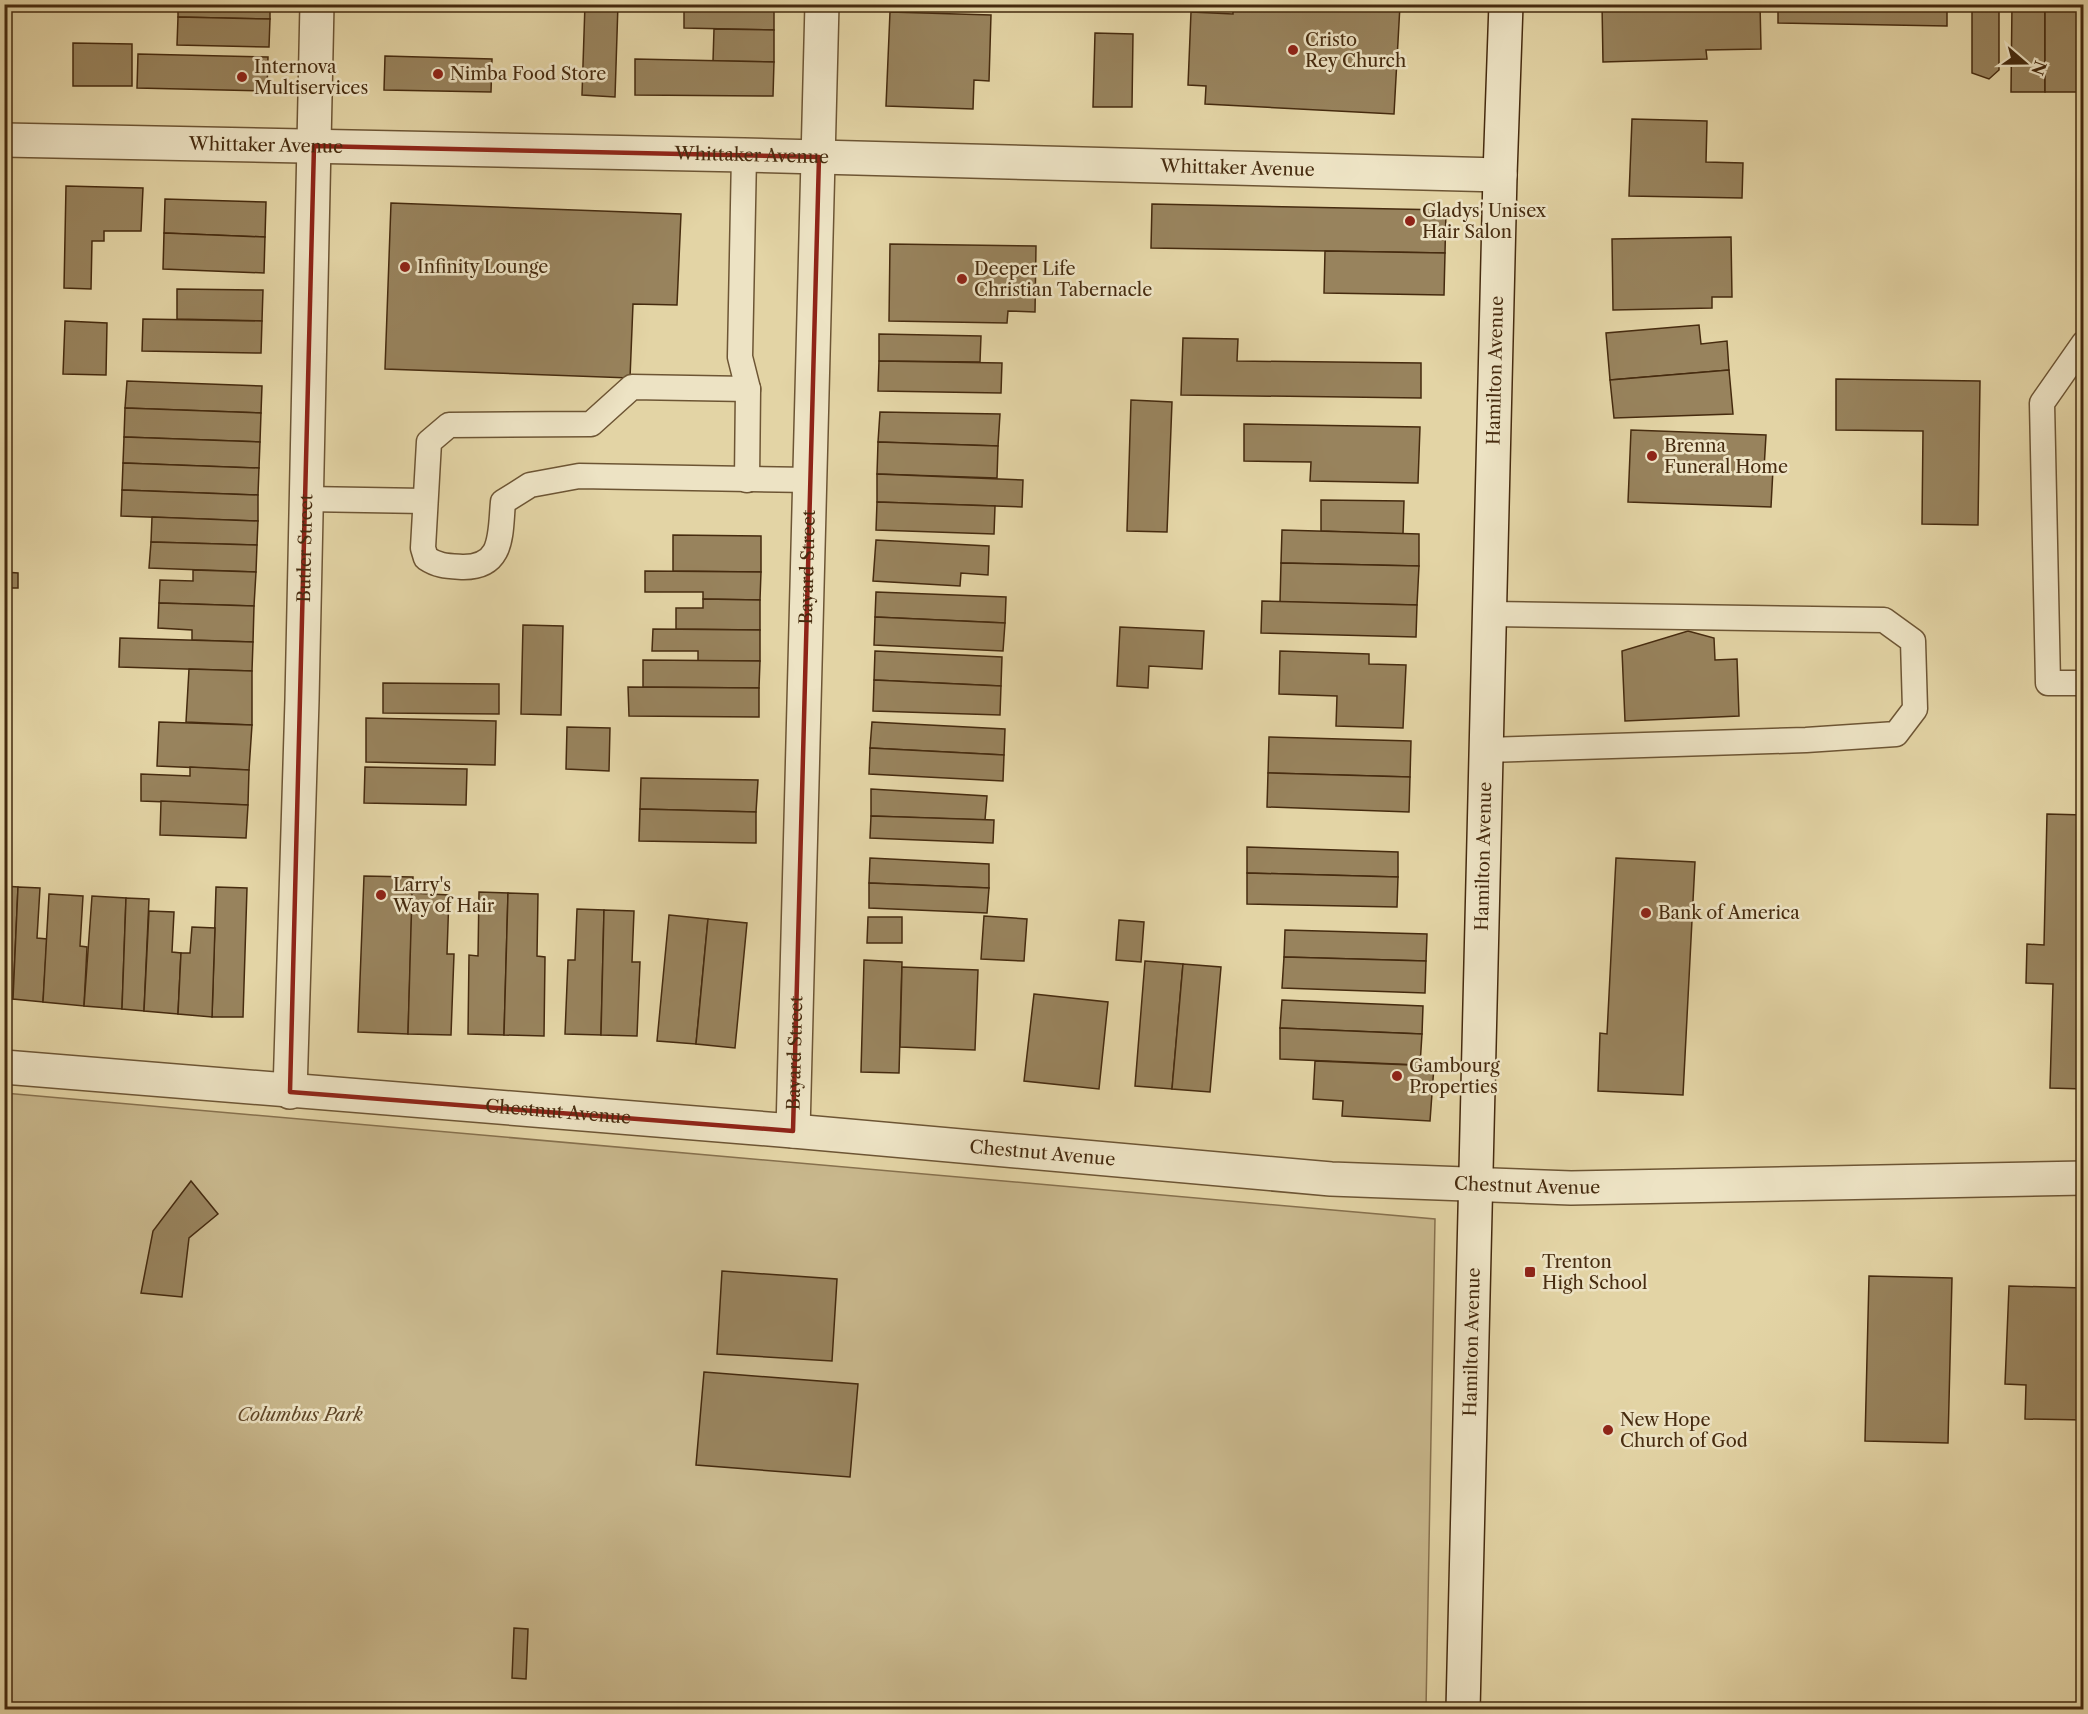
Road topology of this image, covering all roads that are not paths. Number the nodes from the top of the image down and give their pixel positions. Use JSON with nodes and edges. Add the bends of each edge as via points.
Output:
{"nodes":[{"id":1,"x":317,"y":4,"type":"edge"},
{"id":2,"x":822,"y":4,"type":"edge"},
{"id":3,"x":1506,"y":4,"type":"edge"},
{"id":4,"x":4,"y":140,"type":"edge"},
{"id":5,"x":314,"y":146,"type":"junction"},
{"id":6,"x":744,"y":155,"type":"junction"},
{"id":7,"x":819,"y":157,"type":"junction"},
{"id":8,"x":1500,"y":175,"type":"junction"},
{"id":9,"x":2084,"y":344,"type":"edge"},
{"id":10,"x":748,"y":389,"type":"junction"},
{"id":11,"x":747,"y":480,"type":"junction"},
{"id":12,"x":810,"y":480,"type":"junction"},
{"id":13,"x":306,"y":499,"type":"junction"},
{"id":14,"x":424,"y":501,"type":"junction"},
{"id":15,"x":1491,"y":614,"type":"junction"},
{"id":16,"x":2084,"y":683,"type":"edge"},
{"id":17,"x":1487,"y":750,"type":"junction"},
{"id":18,"x":4,"y":1067,"type":"edge"},
{"id":19,"x":290,"y":1092,"type":"junction"},
{"id":20,"x":793,"y":1131,"type":"junction"},
{"id":21,"x":2084,"y":1178,"type":"edge"},
{"id":22,"x":1474,"y":1186,"type":"junction"},
{"id":23,"x":1463,"y":1710,"type":"edge"}],
"edges":[{"from":1,"to":5,"type":"street","name":"Butler Street"},
{"from":2,"to":7,"type":"street","name":"Bayard Street"},
{"from":3,"to":8,"type":"street","name":"Hamilton Avenue"},
{"from":4,"to":5,"type":"street","name":"Whittaker Avenue"},
{"from":5,"to":6,"type":"street","name":"Whittaker Avenue"},
{"from":5,"to":13,"type":"street","name":"Butler Street"},
{"from":6,"to":7,"type":"street","name":"Whittaker Avenue"},
{"from":6,"to":10,"type":"lane","via":[[740,357]]},
{"from":7,"to":8,"type":"street","name":"Whittaker Avenue"},
{"from":7,"to":12,"type":"street","name":"Bayard Street"},
{"from":8,"to":15,"type":"street","name":"Hamilton Avenue"},
{"from":9,"to":16,"type":"lane","via":[[2042,403],[2048,683]]},
{"from":10,"to":11,"type":"lane"},
{"from":10,"to":14,"type":"lane","via":[[632,387],[591,424],[449,425],[429,442]]},
{"from":11,"to":12,"type":"lane"},
{"from":11,"to":14,"type":"lane","via":[[579,476],[530,485],[503,502],[499,541],[492,558],[477,567],[438,566],[426,558]]},
{"from":12,"to":20,"type":"street","name":"Bayard Street"},
{"from":13,"to":14,"type":"lane"},
{"from":13,"to":19,"type":"street","name":"Butler Street"},
{"from":15,"to":17,"type":"street","name":"Hamilton Avenue"},
{"from":15,"to":17,"type":"lane","via":[[1884,620],[1913,641],[1915,709],[1896,734]]},
{"from":17,"to":22,"type":"street","name":"Hamilton Avenue"},
{"from":18,"to":19,"type":"street","name":"Chestnut Avenue"},
{"from":19,"to":20,"type":"street","name":"Chestnut Avenue"},
{"from":20,"to":22,"type":"street","name":"Chestnut Avenue","via":[[1331,1179]]},
{"from":21,"to":22,"type":"street","name":"Chestnut Avenue","via":[[1571,1188]]},
{"from":22,"to":23,"type":"street","name":"Hamilton Avenue"}]}
